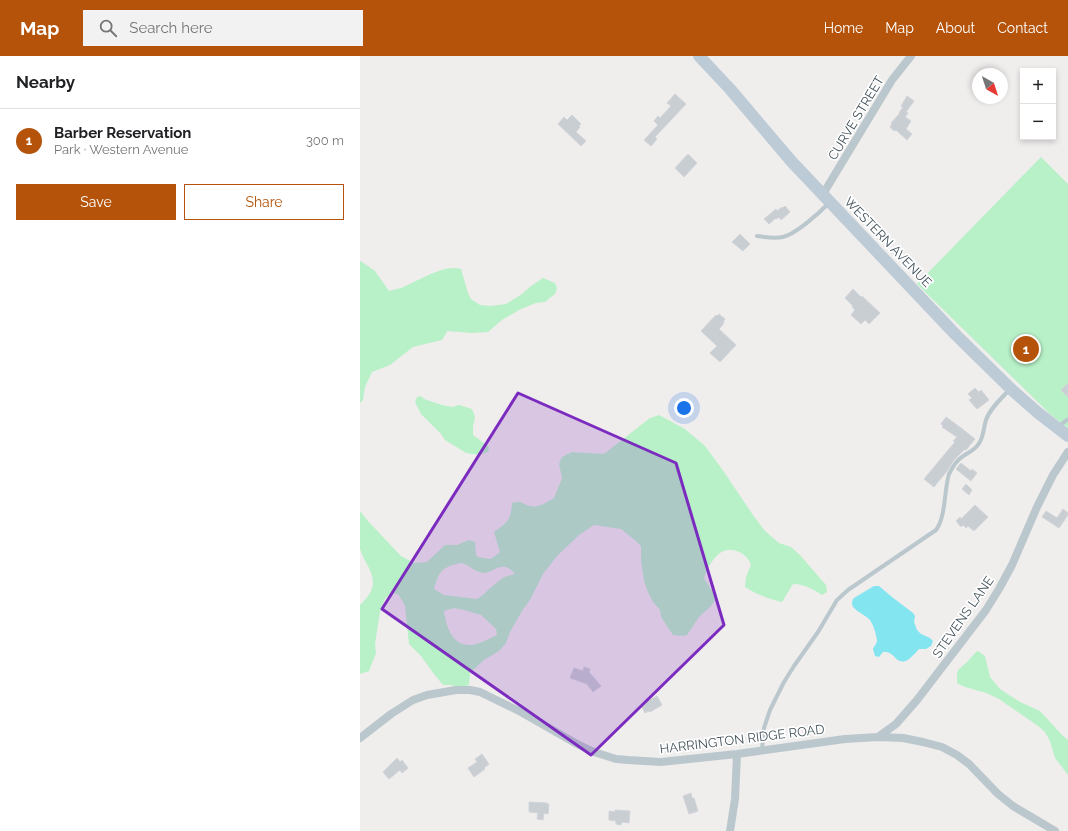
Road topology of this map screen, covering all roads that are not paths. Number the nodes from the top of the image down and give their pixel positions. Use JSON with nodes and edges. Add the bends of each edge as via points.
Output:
{"nodes":[{"id":1,"x":699,"y":56,"type":"edge"},
{"id":2,"x":911,"y":56,"type":"edge"},
{"id":3,"x":827,"y":198,"type":"junction"},
{"id":4,"x":757,"y":236,"type":"dead end"},
{"id":5,"x":1011,"y":389,"type":"junction"},
{"id":6,"x":1068,"y":419,"type":"edge"},
{"id":7,"x":1057,"y":427,"type":"junction"},
{"id":8,"x":1068,"y":436,"type":"edge"},
{"id":9,"x":1068,"y":452,"type":"edge"},
{"id":10,"x":878,"y":737,"type":"junction"},
{"id":11,"x":360,"y":738,"type":"edge"},
{"id":12,"x":762,"y":750,"type":"junction"},
{"id":13,"x":737,"y":754,"type":"junction"},
{"id":14,"x":730,"y":831,"type":"edge"},
{"id":15,"x":1055,"y":831,"type":"edge"}],
"edges":[{"from":1,"to":3,"type":"street","name":"WESTERN AVENUE"},
{"from":2,"to":3,"type":"street","name":"CURVE STREET","via":[[892,80]]},
{"from":3,"to":4,"type":"lane","via":[[818,215],[784,237]]},
{"from":3,"to":5,"type":"street","name":"WESTERN AVENUE"},
{"from":5,"to":7,"type":"street","name":"WESTERN AVENUE"},
{"from":5,"to":12,"type":"lane","via":[[986,420],[978,445],[962,457],[950,473],[941,520],[936,530],[837,600],[794,666],[770,710],[764,728]]},
{"from":6,"to":7,"type":"lane"},
{"from":7,"to":8,"type":"street","name":"WESTERN AVENUE"},
{"from":9,"to":10,"type":"street","name":"STEVENS LANE","via":[[1036,507],[1012,565],[986,610],[917,700],[896,724]]},
{"from":10,"to":12,"type":"street","name":"HARRINGTON RIDGE ROAD"},
{"from":10,"to":15,"type":"street","name":"HARRINGTON RIDGE ROAD","via":[[903,738],[942,747],[969,764],[1013,806]]},
{"from":11,"to":13,"type":"street","name":"HARRINGTON RIDGE ROAD","via":[[413,700],[439,692],[470,690],[498,700],[577,744],[616,759],[661,762]]},
{"from":12,"to":13,"type":"street","name":"HARRINGTON RIDGE ROAD"},
{"from":13,"to":14,"type":"street","via":[[735,799]]}]}
